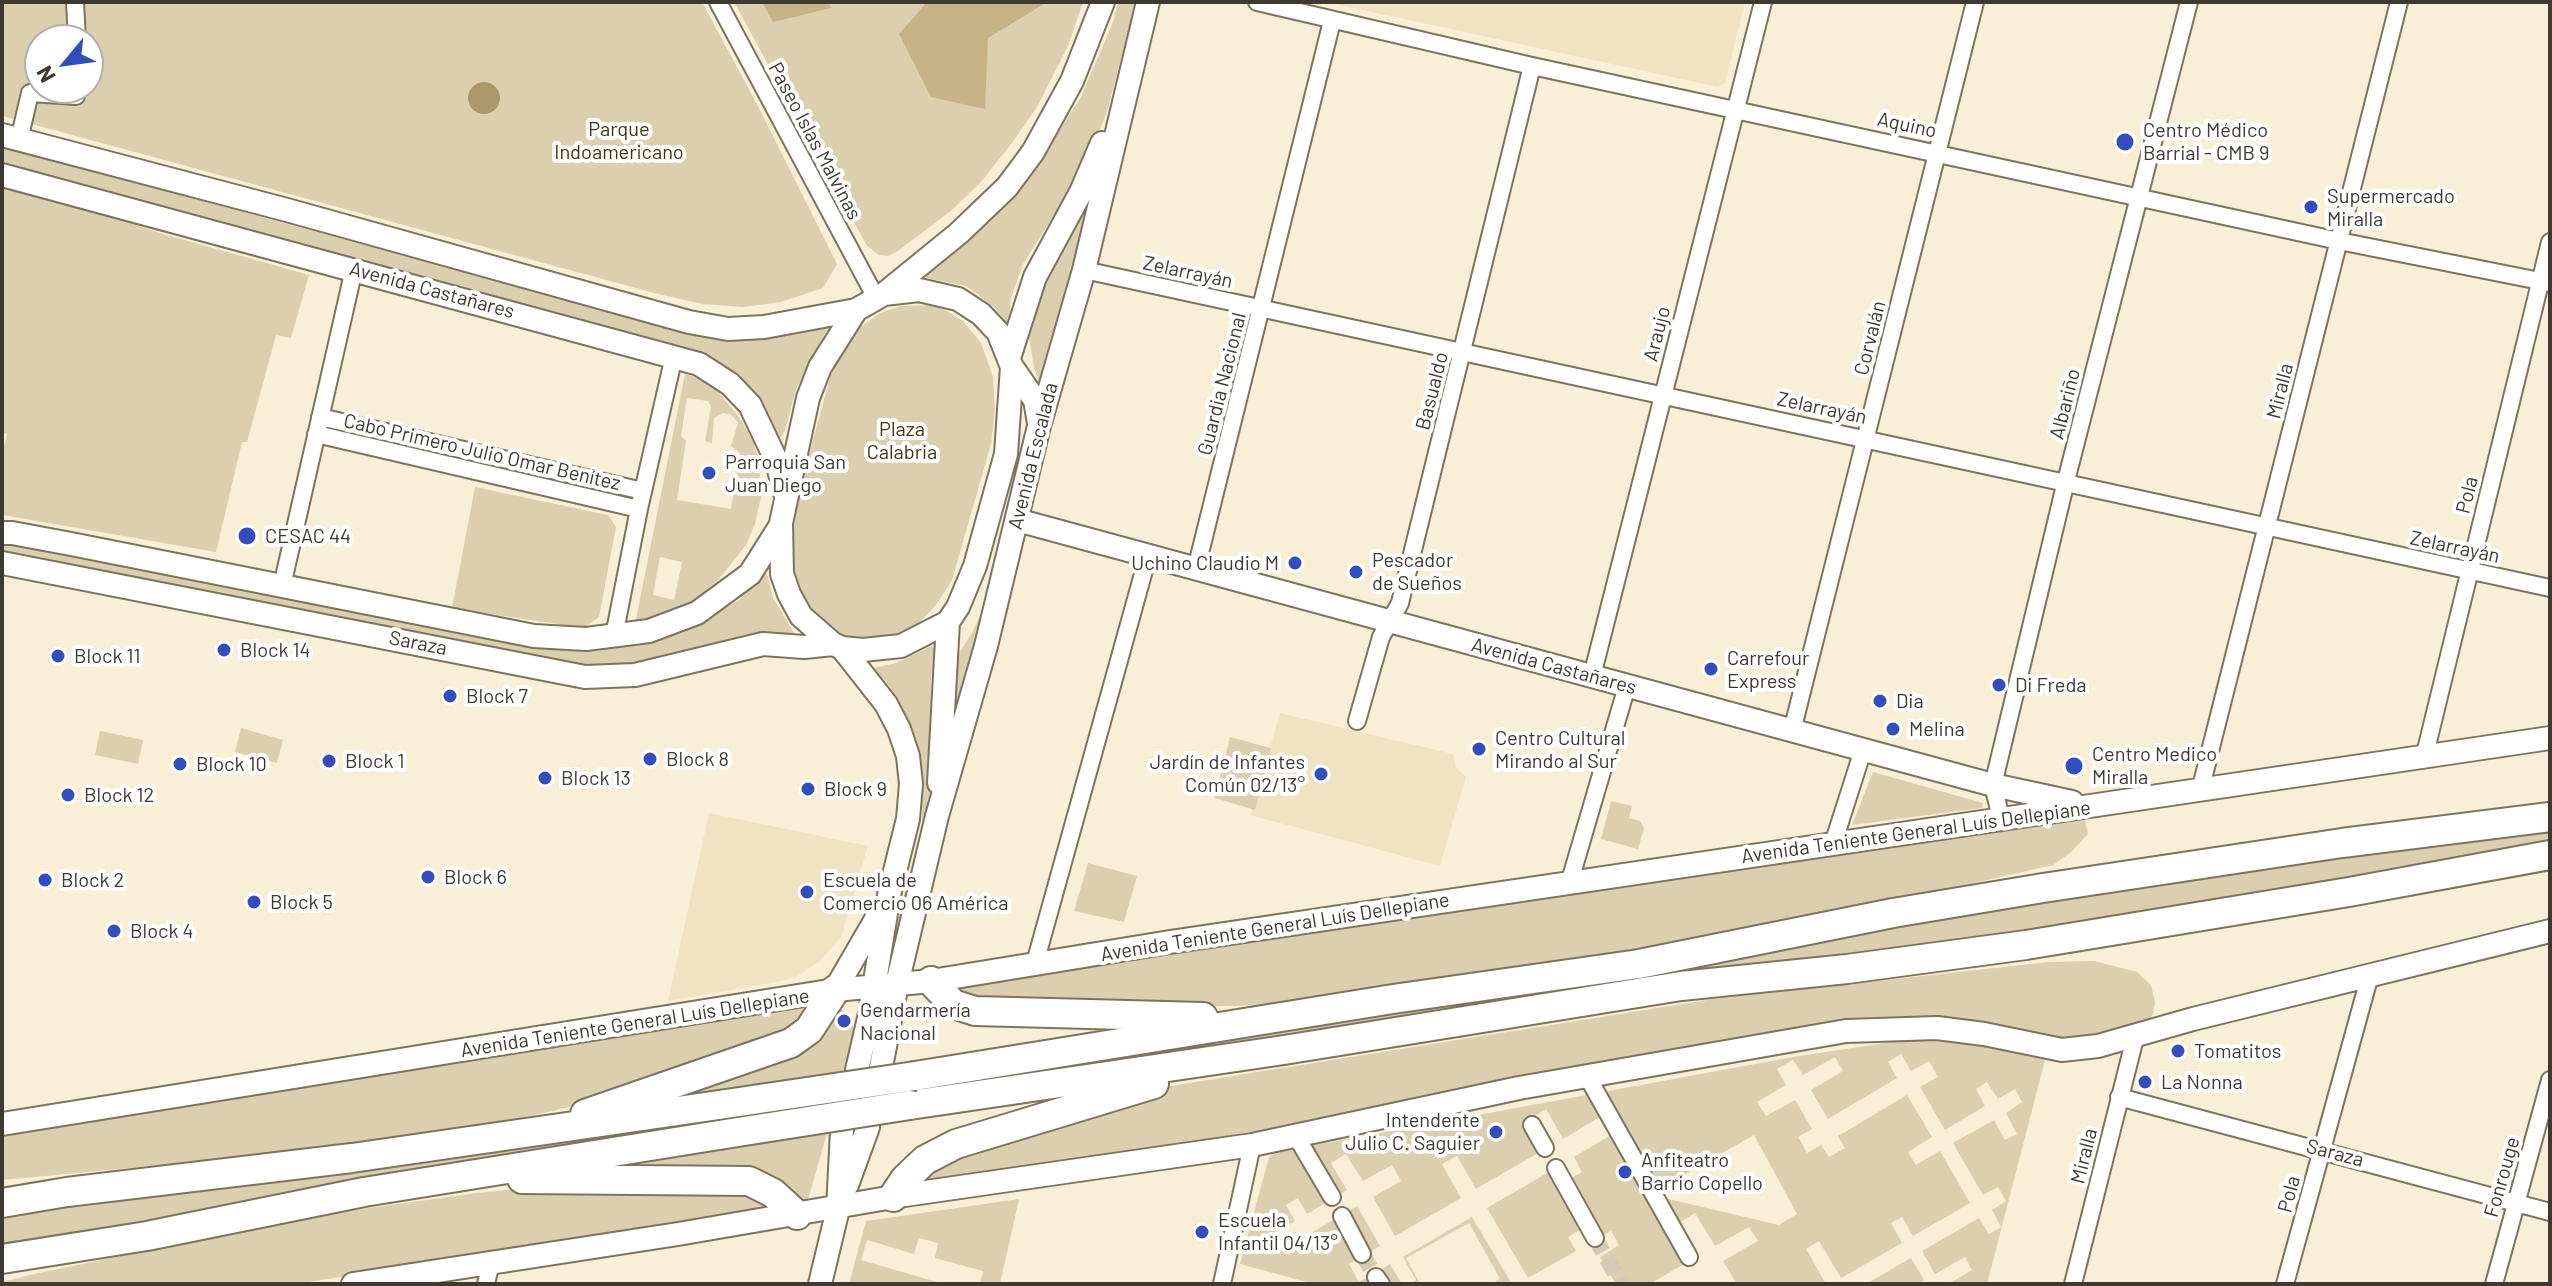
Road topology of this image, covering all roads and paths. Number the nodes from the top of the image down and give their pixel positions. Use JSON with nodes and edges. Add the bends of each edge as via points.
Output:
{"nodes":[{"id":1,"x":75,"y":2,"type":"edge"},
{"id":2,"x":718,"y":2,"type":"edge"},
{"id":3,"x":1103,"y":2,"type":"edge"},
{"id":4,"x":1148,"y":2,"type":"edge"},
{"id":5,"x":1257,"y":2,"type":"edge"},
{"id":6,"x":1763,"y":2,"type":"edge"},
{"id":7,"x":1975,"y":2,"type":"edge"},
{"id":8,"x":2189,"y":2,"type":"edge"},
{"id":9,"x":2399,"y":2,"type":"edge"},
{"id":10,"x":1332,"y":21,"type":"junction"},
{"id":11,"x":76,"y":24,"type":"edge"},
{"id":12,"x":1532,"y":66,"type":"junction"},
{"id":13,"x":1124,"y":94,"type":"junction"},
{"id":14,"x":25,"y":104,"type":"edge"},
{"id":15,"x":1734,"y":109,"type":"junction"},
{"id":16,"x":10,"y":137,"type":"edge"},
{"id":17,"x":1936,"y":152,"type":"junction"},
{"id":18,"x":2,"y":175,"type":"edge"},
{"id":19,"x":2139,"y":197,"type":"junction"},
{"id":20,"x":2339,"y":241,"type":"junction"},
{"id":21,"x":2550,"y":242,"type":"edge"},
{"id":22,"x":354,"y":269,"type":"junction"},
{"id":23,"x":1084,"y":270,"type":"junction"},
{"id":24,"x":2545,"y":282,"type":"edge"},
{"id":25,"x":880,"y":296,"type":"junction"},
{"id":26,"x":1262,"y":308,"type":"junction"},
{"id":27,"x":856,"y":310,"type":"junction"},
{"id":28,"x":1463,"y":351,"type":"junction"},
{"id":29,"x":674,"y":356,"type":"junction"},
{"id":30,"x":1011,"y":363,"type":"junction"},
{"id":31,"x":1663,"y":395,"type":"junction"},
{"id":32,"x":320,"y":417,"type":"junction"},
{"id":33,"x":1039,"y":426,"type":"junction"},
{"id":34,"x":316,"y":434,"type":"junction"},
{"id":35,"x":1866,"y":438,"type":"junction"},
{"id":36,"x":2066,"y":481,"type":"junction"},
{"id":37,"x":643,"y":491,"type":"junction"},
{"id":38,"x":787,"y":501,"type":"junction"},
{"id":39,"x":639,"y":509,"type":"junction"},
{"id":40,"x":1017,"y":520,"type":"junction"},
{"id":41,"x":781,"y":523,"type":"junction"},
{"id":42,"x":2267,"y":526,"type":"junction"},
{"id":43,"x":7,"y":533,"type":"edge"},
{"id":44,"x":1148,"y":556,"type":"junction"},
{"id":45,"x":2,"y":563,"type":"edge"},
{"id":46,"x":1004,"y":566,"type":"junction"},
{"id":47,"x":1196,"y":569,"type":"junction"},
{"id":48,"x":2468,"y":571,"type":"junction"},
{"id":49,"x":282,"y":586,"type":"junction"},
{"id":50,"x":2550,"y":588,"type":"edge"},
{"id":51,"x":953,"y":615,"type":"junction"},
{"id":52,"x":1390,"y":622,"type":"junction"},
{"id":53,"x":614,"y":636,"type":"junction"},
{"id":54,"x":838,"y":646,"type":"junction"},
{"id":55,"x":1592,"y":676,"type":"junction"},
{"id":56,"x":1627,"y":686,"type":"junction"},
{"id":57,"x":1357,"y":721,"type":"dead end"},
{"id":58,"x":1792,"y":731,"type":"junction"},
{"id":59,"x":2550,"y":738,"type":"edge"},
{"id":60,"x":1863,"y":750,"type":"junction"},
{"id":61,"x":2424,"y":758,"type":"junction"},
{"id":62,"x":1993,"y":785,"type":"junction"},
{"id":63,"x":2200,"y":791,"type":"junction"},
{"id":64,"x":2093,"y":806,"type":"junction"},
{"id":65,"x":937,"y":816,"type":"junction"},
{"id":66,"x":2550,"y":817,"type":"edge"},
{"id":67,"x":2001,"y":818,"type":"junction"},
{"id":68,"x":1833,"y":844,"type":"junction"},
{"id":69,"x":2550,"y":855,"type":"edge"},
{"id":70,"x":1569,"y":884,"type":"junction"},
{"id":71,"x":889,"y":895,"type":"junction"},
{"id":72,"x":2550,"y":931,"type":"edge"},
{"id":73,"x":2525,"y":936,"type":"junction"},
{"id":74,"x":2550,"y":942,"type":"edge"},
{"id":75,"x":1035,"y":963,"type":"junction"},
{"id":76,"x":2370,"y":975,"type":"junction"},
{"id":77,"x":931,"y":981,"type":"junction"},
{"id":78,"x":897,"y":984,"type":"junction"},
{"id":79,"x":873,"y":985,"type":"junction"},
{"id":80,"x":835,"y":990,"type":"junction"},
{"id":81,"x":1284,"y":1019,"type":"junction"},
{"id":82,"x":2135,"y":1038,"type":"junction"},
{"id":83,"x":1284,"y":1050,"type":"junction"},
{"id":84,"x":881,"y":1067,"type":"dead end"},
{"id":85,"x":857,"y":1070,"type":"dead end"},
{"id":86,"x":1587,"y":1076,"type":"junction"},
{"id":87,"x":2550,"y":1080,"type":"edge"},
{"id":88,"x":2119,"y":1097,"type":"junction"},
{"id":89,"x":2,"y":1124,"type":"edge"},
{"id":90,"x":1532,"y":1125,"type":"dead end"},
{"id":91,"x":868,"y":1127,"type":"dead end"},
{"id":92,"x":842,"y":1130,"type":"dead end"},
{"id":93,"x":534,"y":1133,"type":"junction"},
{"id":94,"x":1296,"y":1136,"type":"junction"},
{"id":95,"x":1252,"y":1145,"type":"junction"},
{"id":96,"x":1545,"y":1148,"type":"dead end"},
{"id":97,"x":2322,"y":1150,"type":"junction"},
{"id":98,"x":1556,"y":1168,"type":"dead end"},
{"id":99,"x":456,"y":1177,"type":"junction"},
{"id":100,"x":893,"y":1197,"type":"junction"},
{"id":101,"x":1332,"y":1197,"type":"dead end"},
{"id":102,"x":2,"y":1203,"type":"edge"},
{"id":103,"x":2515,"y":1203,"type":"junction"},
{"id":104,"x":838,"y":1209,"type":"junction"},
{"id":105,"x":2550,"y":1212,"type":"edge"},
{"id":106,"x":797,"y":1215,"type":"junction"},
{"id":107,"x":1342,"y":1216,"type":"dead end"},
{"id":108,"x":1595,"y":1238,"type":"tunnel mouth"},
{"id":109,"x":1362,"y":1254,"type":"tunnel mouth"},
{"id":110,"x":1689,"y":1257,"type":"dead end"},
{"id":111,"x":2,"y":1259,"type":"edge"},
{"id":112,"x":491,"y":1262,"type":"junction"},
{"id":113,"x":353,"y":1284,"type":"edge"},
{"id":114,"x":486,"y":1284,"type":"edge"},
{"id":115,"x":820,"y":1284,"type":"edge"},
{"id":116,"x":1222,"y":1284,"type":"edge"},
{"id":117,"x":2073,"y":1284,"type":"edge"},
{"id":118,"x":2285,"y":1284,"type":"edge"},
{"id":119,"x":2494,"y":1284,"type":"edge"}],
"edges":[{"from":1,"to":11,"type":"street"},
{"from":2,"to":25,"type":"street","name":"Paseo Islas Malvinas"},
{"from":3,"to":25,"type":"street","via":[[1072,81],[1007,187]]},
{"from":4,"to":13,"type":"street","name":"Avenida Escalada"},
{"from":5,"to":10,"type":"street","name":"Aquino"},
{"from":6,"to":15,"type":"street","name":"Araujo"},
{"from":7,"to":17,"type":"street","name":"Corvalán"},
{"from":8,"to":19,"type":"street","name":"Albariño"},
{"from":9,"to":20,"type":"street","name":"Miralla"},
{"from":10,"to":12,"type":"street","name":"Aquino"},
{"from":10,"to":26,"type":"street","name":"Guardia Nacional"},
{"from":12,"to":15,"type":"street","name":"Aquino"},
{"from":12,"to":28,"type":"street","name":"Basualdo"},
{"from":13,"to":23,"type":"street","name":"Avenida Escalada"},
{"from":13,"to":30,"type":"street","name":"Avenida Escalada","via":[[1081,192],[1035,277]]},
{"from":14,"to":16,"type":"street"},
{"from":15,"to":17,"type":"street","name":"Aquino"},
{"from":15,"to":31,"type":"street","name":"Araujo"},
{"from":16,"to":27,"type":"street","name":"Avenida Castañares","via":[[689,322],[728,329],[764,327]]},
{"from":17,"to":19,"type":"street","name":"Aquino"},
{"from":17,"to":35,"type":"street","name":"Corvalán"},
{"from":18,"to":22,"type":"street","name":"Avenida Castañares"},
{"from":19,"to":20,"type":"street","name":"Aquino"},
{"from":19,"to":36,"type":"street","name":"Albariño"},
{"from":20,"to":24,"type":"street","name":"Aquino"},
{"from":20,"to":42,"type":"street","name":"Miralla"},
{"from":21,"to":24,"type":"street","name":"Pola"},
{"from":22,"to":29,"type":"street","name":"Avenida Castañares"},
{"from":22,"to":32,"type":"street"},
{"from":23,"to":26,"type":"street","name":"Zelarrayán"},
{"from":23,"to":33,"type":"street","name":"Avenida Escalada"},
{"from":24,"to":48,"type":"street","name":"Pola"},
{"from":25,"to":27,"type":"street"},
{"from":25,"to":30,"type":"street","via":[[919,290],[958,299],[998,332]]},
{"from":26,"to":28,"type":"street","name":"Zelarrayán"},
{"from":26,"to":47,"type":"street","name":"Guardia Nacional"},
{"from":27,"to":38,"type":"street","via":[[820,367],[808,398]]},
{"from":28,"to":31,"type":"street","name":"Zelarrayán"},
{"from":28,"to":52,"type":"street","name":"Basualdo","via":[[1400,603]]},
{"from":29,"to":37,"type":"street"},
{"from":29,"to":38,"type":"street","name":"Avenida Castañares","via":[[715,373],[750,405],[777,462]]},
{"from":30,"to":33,"type":"street","via":[[1035,400]]},
{"from":30,"to":51,"type":"street","name":"Avenida Escalada","via":[[1006,454],[975,566]]},
{"from":31,"to":35,"type":"street","name":"Zelarrayán"},
{"from":31,"to":55,"type":"street","name":"Araujo"},
{"from":32,"to":34,"type":"street"},
{"from":32,"to":37,"type":"street","name":"Cabo Primero Julio Omar Benítez"},
{"from":33,"to":40,"type":"street","name":"Avenida Escalada"},
{"from":34,"to":39,"type":"street","name":"Cabo Primero Julio Omar Benítez"},
{"from":34,"to":49,"type":"street"},
{"from":35,"to":36,"type":"street","name":"Zelarrayán"},
{"from":35,"to":58,"type":"street","name":"Corvalán"},
{"from":36,"to":42,"type":"street","name":"Zelarrayán"},
{"from":36,"to":62,"type":"street","name":"Albariño"},
{"from":37,"to":39,"type":"street"},
{"from":38,"to":41,"type":"street"},
{"from":39,"to":53,"type":"street"},
{"from":40,"to":44,"type":"street","name":"Avenida Castañares"},
{"from":40,"to":46,"type":"street","name":"Avenida Escalada"},
{"from":41,"to":53,"type":"street","name":"Saraza","via":[[750,574],[697,613]]},
{"from":41,"to":54,"type":"street","via":[[782,574],[789,594],[801,616]]},
{"from":42,"to":48,"type":"street","name":"Zelarrayán"},
{"from":42,"to":63,"type":"street","name":"Miralla"},
{"from":43,"to":49,"type":"street","name":"Saraza"},
{"from":44,"to":47,"type":"street","name":"Avenida Castañares"},
{"from":44,"to":75,"type":"street"},
{"from":45,"to":54,"type":"street","name":"Saraza","via":[[585,677],[635,675],[763,644]]},
{"from":46,"to":51,"type":"street","name":"Saraza","via":[[985,593]]},
{"from":46,"to":65,"type":"street","name":"Avenida Escalada"},
{"from":47,"to":52,"type":"street","name":"Avenida Castañares"},
{"from":48,"to":50,"type":"street","name":"Zelarrayán"},
{"from":48,"to":61,"type":"street","name":"Pola"},
{"from":49,"to":53,"type":"street","name":"Saraza","via":[[534,636]]},
{"from":51,"to":54,"type":"street","name":"Saraza","via":[[901,646]]},
{"from":51,"to":65,"type":"street","name":"Avenida Escalada"},
{"from":52,"to":55,"type":"street","name":"Avenida Castañares"},
{"from":52,"to":57,"type":"street","name":"Basualdo"},
{"from":54,"to":71,"type":"street","via":[[886,704],[908,756],[908,819]]},
{"from":55,"to":56,"type":"street","name":"Avenida Castañares"},
{"from":56,"to":58,"type":"street","name":"Avenida Castañares"},
{"from":56,"to":70,"type":"street"},
{"from":58,"to":60,"type":"street","name":"Avenida Castañares"},
{"from":59,"to":61,"type":"street","name":"Avenida Teniente General Luís Dellepiane"},
{"from":60,"to":62,"type":"street","name":"Avenida Castañares"},
{"from":60,"to":68,"type":"street"},
{"from":61,"to":63,"type":"street","name":"Avenida Teniente General Luís Dellepiane"},
{"from":62,"to":64,"type":"street","name":"Avenida Castañares"},
{"from":62,"to":67,"type":"street","name":"Albariño"},
{"from":63,"to":64,"type":"street","name":"Avenida Teniente General Luís Dellepiane"},
{"from":64,"to":67,"type":"street","name":"Avenida Teniente General Luís Dellepiane"},
{"from":65,"to":78,"type":"street","name":"Avenida Escalada"},
{"from":66,"to":81,"type":"highway","via":[[2043,888],[1639,964]]},
{"from":67,"to":68,"type":"street","name":"Avenida Teniente General Luís Dellepiane"},
{"from":68,"to":70,"type":"street","name":"Avenida Teniente General Luís Dellepiane"},
{"from":69,"to":83,"type":"highway","via":[[2026,945],[1681,986]]},
{"from":70,"to":75,"type":"street","name":"Avenida Teniente General Luís Dellepiane"},
{"from":71,"to":79,"type":"street"},
{"from":71,"to":80,"type":"street"},
{"from":72,"to":73,"type":"street"},
{"from":73,"to":74,"type":"street"},
{"from":73,"to":76,"type":"street"},
{"from":75,"to":77,"type":"street","name":"Avenida Teniente General Luís Dellepiane"},
{"from":76,"to":82,"type":"street"},
{"from":76,"to":97,"type":"street","name":"Pola"},
{"from":77,"to":78,"type":"street","name":"Avenida Teniente General Luís Dellepiane"},
{"from":77,"to":81,"type":"highway","via":[[953,1004],[975,1011]]},
{"from":78,"to":79,"type":"street","name":"Avenida Teniente General Luís Dellepiane"},
{"from":78,"to":84,"type":"street","name":"Avenida Escalada"},
{"from":79,"to":80,"type":"street","name":"Avenida Teniente General Luís Dellepiane"},
{"from":79,"to":85,"type":"street"},
{"from":80,"to":89,"type":"street","name":"Avenida Teniente General Luís Dellepiane"},
{"from":80,"to":93,"type":"highway","via":[[809,1030],[791,1043]]},
{"from":81,"to":93,"type":"highway","bridge":true},
{"from":82,"to":86,"type":"street","via":[[2062,1050],[1937,1028],[1846,1031]]},
{"from":82,"to":88,"type":"street","name":"Miralla"},
{"from":83,"to":99,"type":"highway","bridge":true},
{"from":83,"to":100,"type":"highway","via":[[956,1144],[916,1167]]},
{"from":86,"to":94,"type":"street"},
{"from":86,"to":110,"type":"street"},
{"from":87,"to":103,"type":"street","name":"Fonrouge"},
{"from":88,"to":97,"type":"street","name":"Saraza"},
{"from":88,"to":117,"type":"street","name":"Miralla"},
{"from":90,"to":96,"type":"street"},
{"from":91,"to":104,"type":"street"},
{"from":92,"to":104,"type":"street"},
{"from":93,"to":102,"type":"highway"},
{"from":94,"to":95,"type":"street"},
{"from":94,"to":101,"type":"street"},
{"from":95,"to":100,"type":"street"},
{"from":95,"to":116,"type":"street"},
{"from":97,"to":103,"type":"street","name":"Saraza"},
{"from":97,"to":118,"type":"street","name":"Pola"},
{"from":98,"to":108,"type":"street"},
{"from":99,"to":106,"type":"highway","via":[[749,1181],[773,1193]]},
{"from":99,"to":111,"type":"highway"},
{"from":100,"to":104,"type":"street"},
{"from":103,"to":105,"type":"street","name":"Saraza"},
{"from":103,"to":119,"type":"street","name":"Fonrouge"},
{"from":104,"to":106,"type":"street"},
{"from":104,"to":115,"type":"street"},
{"from":106,"to":112,"type":"street"},
{"from":107,"to":109,"type":"street"},
{"from":112,"to":113,"type":"street"},
{"from":112,"to":114,"type":"street"}]}
